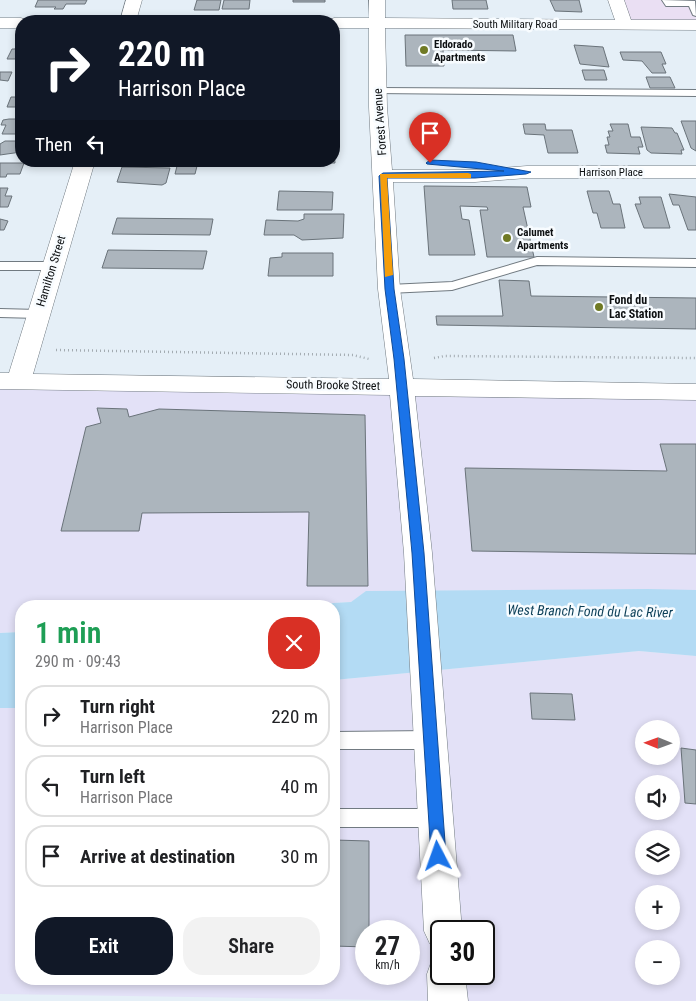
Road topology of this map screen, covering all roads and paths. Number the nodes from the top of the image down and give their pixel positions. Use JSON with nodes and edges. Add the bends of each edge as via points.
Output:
{"nodes":[{"id":1,"x":134,"y":0,"type":"edge"},
{"id":2,"x":376,"y":0,"type":"edge"},
{"id":3,"x":616,"y":0,"type":"edge"},
{"id":4,"x":667,"y":0,"type":"edge"},
{"id":5,"x":695,"y":7,"type":"edge"},
{"id":6,"x":130,"y":15,"type":"edge"},
{"id":7,"x":0,"y":23,"type":"edge"},
{"id":8,"x":15,"y":23,"type":"edge"},
{"id":9,"x":340,"y":23,"type":"edge"},
{"id":10,"x":376,"y":23,"type":"junction"},
{"id":11,"x":624,"y":24,"type":"junction"},
{"id":12,"x":696,"y":25,"type":"edge"},
{"id":13,"x":378,"y":90,"type":"junction"},
{"id":14,"x":696,"y":93,"type":"edge"},
{"id":15,"x":83,"y":167,"type":"edge"},
{"id":16,"x":383,"y":168,"type":"junction"},
{"id":17,"x":696,"y":172,"type":"edge"},
{"id":18,"x":696,"y":263,"type":"edge"},
{"id":19,"x":0,"y":266,"type":"edge"},
{"id":20,"x":52,"y":266,"type":"junction"},
{"id":21,"x":389,"y":289,"type":"junction"},
{"id":22,"x":0,"y":313,"type":"edge"},
{"id":23,"x":38,"y":314,"type":"junction"},
{"id":24,"x":27,"y":349,"type":"junction"},
{"id":25,"x":369,"y":358,"type":"dead end"},
{"id":26,"x":434,"y":358,"type":"dead end"},
{"id":27,"x":696,"y":358,"type":"edge"},
{"id":28,"x":9,"y":381,"type":"edge"},
{"id":29,"x":402,"y":386,"type":"junction"},
{"id":30,"x":696,"y":392,"type":"edge"},
{"id":31,"x":430,"y":740,"type":"junction"},
{"id":32,"x":340,"y":741,"type":"edge"},
{"id":33,"x":340,"y":818,"type":"edge"},
{"id":34,"x":436,"y":818,"type":"junction"},
{"id":35,"x":442,"y":920,"type":"edge"},
{"id":36,"x":447,"y":985,"type":"edge"},
{"id":37,"x":448,"y":1001,"type":"edge"}],
"edges":[{"from":1,"to":6,"type":"street"},
{"from":2,"to":10,"type":"street","name":"Forest Avenue"},
{"from":3,"to":11,"type":"street"},
{"from":4,"to":5,"type":"lane","via":[[669,4]]},
{"from":7,"to":8,"type":"street"},
{"from":9,"to":10,"type":"street","name":"South Military Road"},
{"from":10,"to":11,"type":"street","name":"South Military Road"},
{"from":10,"to":13,"type":"street","name":"Forest Avenue"},
{"from":11,"to":12,"type":"street","name":"South Military Road"},
{"from":13,"to":14,"type":"lane"},
{"from":13,"to":16,"type":"street","name":"Forest Avenue"},
{"from":15,"to":20,"type":"street","name":"Hamilton Street"},
{"from":16,"to":17,"type":"street","name":"Harrison Place","via":[[475,176],[526,172]]},
{"from":16,"to":21,"type":"street","name":"Forest Avenue"},
{"from":18,"to":21,"type":"lane","via":[[538,261],[450,287]]},
{"from":19,"to":20,"type":"lane"},
{"from":20,"to":23,"type":"street","name":"Hamilton Street"},
{"from":21,"to":29,"type":"street","name":"Forest Avenue"},
{"from":22,"to":23,"type":"lane"},
{"from":23,"to":24,"type":"street","name":"Hamilton Street"},
{"from":24,"to":25,"type":"path"},
{"from":24,"to":28,"type":"street","name":"Hamilton Street"},
{"from":26,"to":27,"type":"path"},
{"from":28,"to":29,"type":"street","name":"South Brooke Street"},
{"from":29,"to":30,"type":"street","name":"South Brooke Street"},
{"from":29,"to":31,"type":"street","name":"Forest Avenue","via":[[418,553]]},
{"from":31,"to":32,"type":"lane"},
{"from":31,"to":34,"type":"street","name":"Forest Avenue"},
{"from":33,"to":34,"type":"lane"},
{"from":34,"to":35,"type":"street","name":"Forest Avenue"},
{"from":36,"to":37,"type":"street"}]}
